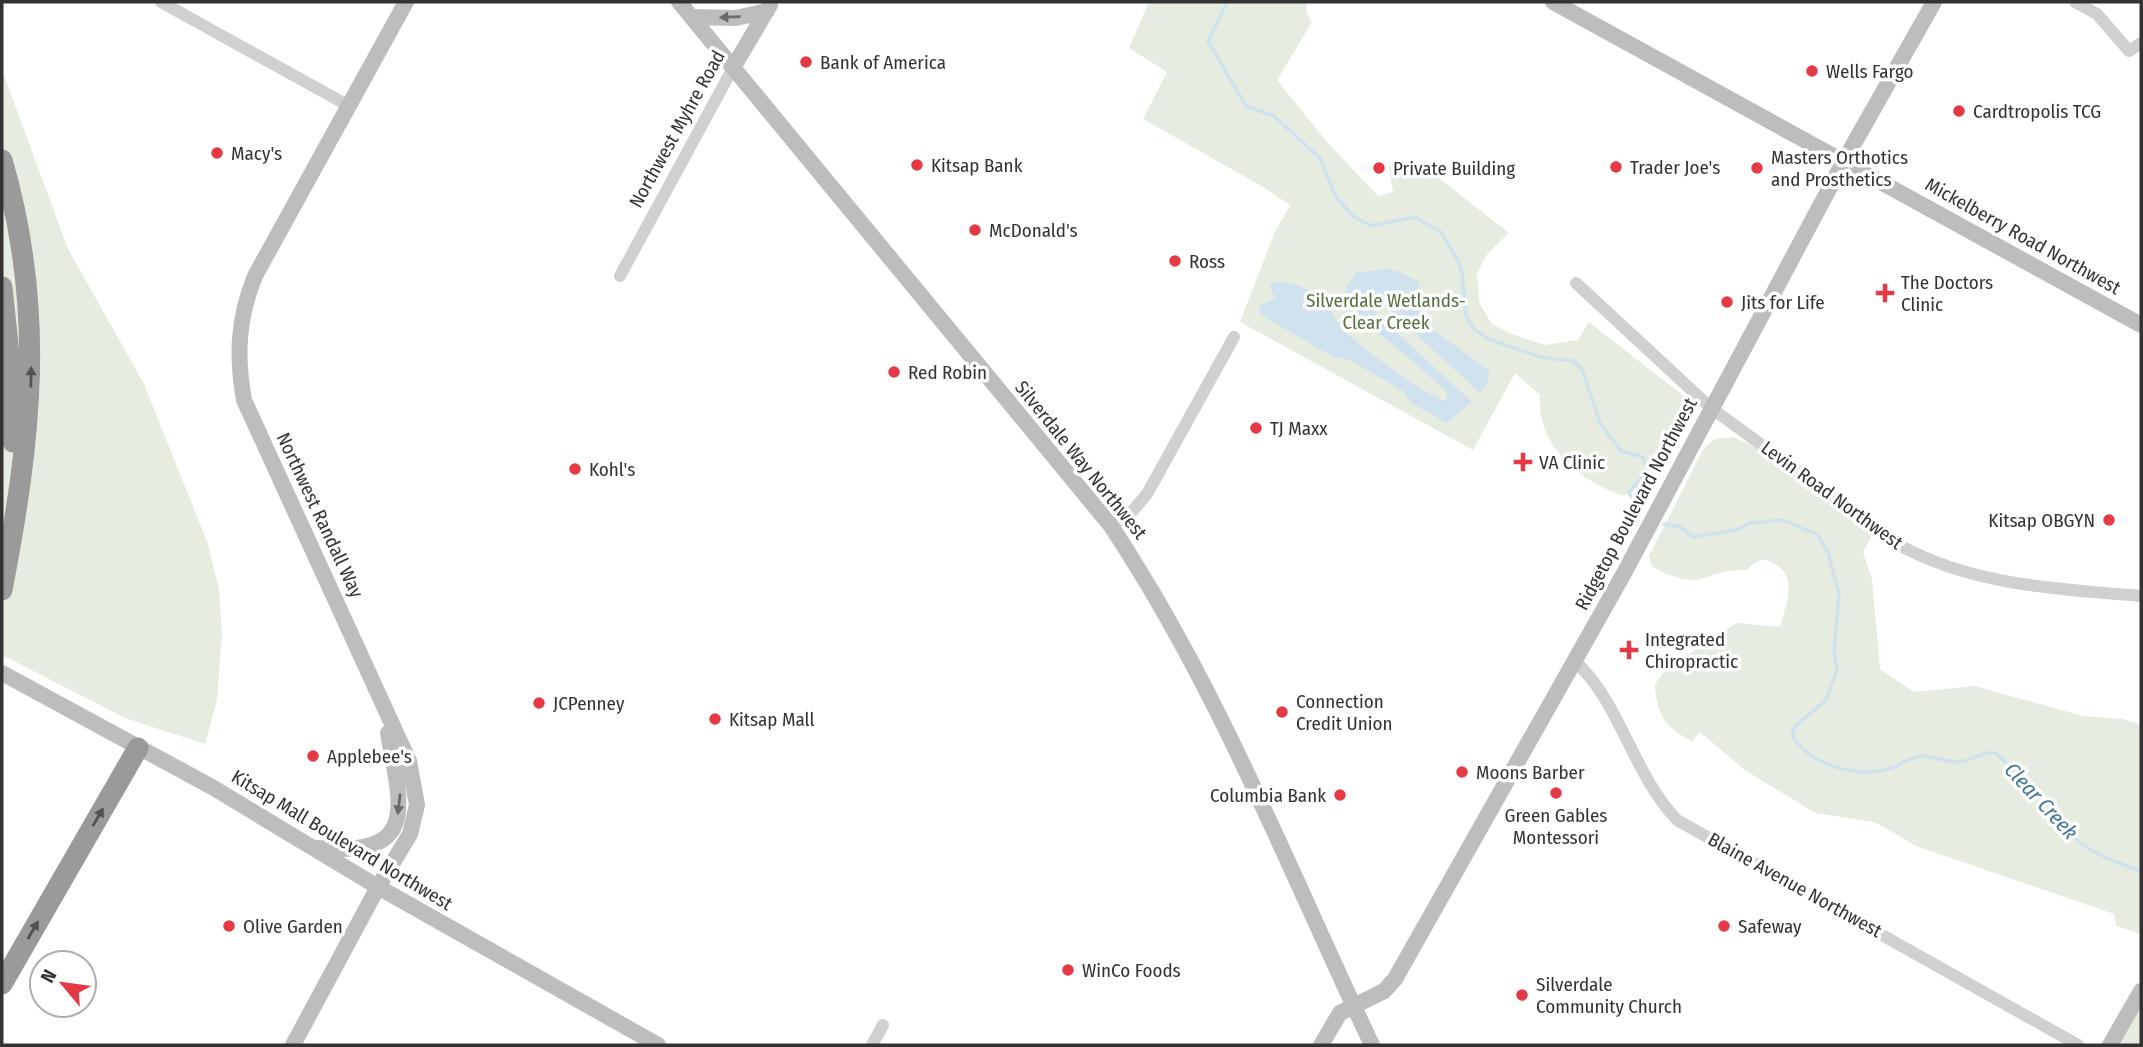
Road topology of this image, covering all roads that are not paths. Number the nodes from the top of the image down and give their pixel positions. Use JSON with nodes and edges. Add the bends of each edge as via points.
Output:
{"nodes":[{"id":1,"x":161,"y":2,"type":"edge"},
{"id":2,"x":406,"y":2,"type":"edge"},
{"id":3,"x":679,"y":2,"type":"edge"},
{"id":4,"x":1553,"y":2,"type":"edge"},
{"id":5,"x":1934,"y":2,"type":"edge"},
{"id":6,"x":2075,"y":2,"type":"edge"},
{"id":7,"x":769,"y":6,"type":"edge"},
{"id":8,"x":692,"y":17,"type":"junction"},
{"id":9,"x":2141,"y":43,"type":"edge"},
{"id":10,"x":734,"y":66,"type":"junction"},
{"id":11,"x":349,"y":106,"type":"junction"},
{"id":12,"x":2,"y":160,"type":"edge"},
{"id":13,"x":1844,"y":161,"type":"junction"},
{"id":14,"x":620,"y":276,"type":"dead end"},
{"id":15,"x":1576,"y":283,"type":"dead end"},
{"id":16,"x":2,"y":287,"type":"edge"},
{"id":17,"x":2139,"y":320,"type":"edge"},
{"id":18,"x":1234,"y":337,"type":"dead end"},
{"id":19,"x":1711,"y":408,"type":"junction"},
{"id":20,"x":1111,"y":526,"type":"junction"},
{"id":21,"x":2,"y":588,"type":"edge"},
{"id":22,"x":2141,"y":596,"type":"edge"},
{"id":23,"x":1575,"y":661,"type":"junction"},
{"id":24,"x":9,"y":677,"type":"edge"},
{"id":25,"x":387,"y":713,"type":"junction"},
{"id":26,"x":138,"y":748,"type":"junction"},
{"id":27,"x":314,"y":847,"type":"junction"},
{"id":28,"x":378,"y":887,"type":"junction"},
{"id":29,"x":2,"y":984,"type":"edge"},
{"id":30,"x":2141,"y":991,"type":"edge"},
{"id":31,"x":1353,"y":1005,"type":"junction"},
{"id":32,"x":883,"y":1025,"type":"dead end"},
{"id":33,"x":293,"y":1045,"type":"edge"},
{"id":34,"x":658,"y":1045,"type":"edge"},
{"id":35,"x":872,"y":1045,"type":"edge"},
{"id":36,"x":1321,"y":1045,"type":"edge"},
{"id":37,"x":1371,"y":1045,"type":"edge"},
{"id":38,"x":2078,"y":1045,"type":"edge"},
{"id":39,"x":2110,"y":1045,"type":"edge"}],
"edges":[{"from":1,"to":11,"type":"street"},
{"from":2,"to":11,"type":"main road","name":"Northwest Randall Way"},
{"from":3,"to":8,"type":"main road","name":"Silverdale Way Northwest"},
{"from":4,"to":13,"type":"main road","name":"Mickelberry Road Northwest"},
{"from":5,"to":13,"type":"main road","name":"Ridgetop Boulevard Northwest"},
{"from":6,"to":9,"type":"street","via":[[2097,14],[2129,51]]},
{"from":7,"to":8,"type":"main road","one_way":true,"via":[[736,18]]},
{"from":7,"to":10,"type":"main road","name":"Northwest Myhre Road"},
{"from":8,"to":10,"type":"main road","name":"Silverdale Way Northwest"},
{"from":10,"to":14,"type":"street","name":"Northwest Myhre Road"},
{"from":10,"to":20,"type":"main road","name":"Silverdale Way Northwest"},
{"from":11,"to":25,"type":"main road","name":"Northwest Randall Way","via":[[255,276],[243,311],[238,361],[253,422]]},
{"from":21,"to":12,"type":"highway","one_way":true,"via":[[26,449],[31,355],[24,259]]},
{"from":13,"to":17,"type":"main road","name":"Mickelberry Road Northwest"},
{"from":13,"to":19,"type":"main road","name":"Ridgetop Boulevard Northwest"},
{"from":15,"to":19,"type":"street","name":"Levin Road Northwest"},
{"from":16,"to":21,"type":"highway","via":[[15,417]]},
{"from":18,"to":20,"type":"street","via":[[1147,494],[1130,514]]},
{"from":19,"to":22,"type":"street","name":"Levin Road Northwest","via":[[1893,540],[1927,559],[1986,579]]},
{"from":19,"to":23,"type":"main road","name":"Ridgetop Boulevard Northwest"},
{"from":20,"to":31,"type":"main road","name":"Silverdale Way Northwest","via":[[1162,604],[1208,694]]},
{"from":23,"to":31,"type":"main road","name":"Ridgetop Boulevard Northwest","via":[[1395,979],[1384,991]]},
{"from":23,"to":38,"type":"street","name":"Blaine Avenue Northwest","via":[[1600,688],[1646,782],[1677,820]]},
{"from":24,"to":26,"type":"main road","name":"Kitsap Mall Boulevard Northwest"},
{"from":25,"to":27,"type":"main road","one_way":true,"via":[[400,791],[392,830],[374,846],[363,849]]},
{"from":25,"to":28,"type":"main road","name":"Northwest Randall Way","via":[[409,761],[417,805],[410,834]]},
{"from":26,"to":27,"type":"main road","name":"Kitsap Mall Boulevard Northwest"},
{"from":29,"to":26,"type":"highway","one_way":true},
{"from":27,"to":28,"type":"main road","name":"Kitsap Mall Boulevard Northwest"},
{"from":28,"to":33,"type":"main road","name":"Northwest Randall Way"},
{"from":28,"to":34,"type":"main road","name":"Kitsap Mall Boulevard Northwest"},
{"from":30,"to":39,"type":"main road"},
{"from":31,"to":36,"type":"main road","via":[[1339,1015]]},
{"from":31,"to":37,"type":"main road","name":"Silverdale Way Northwest"},
{"from":32,"to":35,"type":"street"}]}
